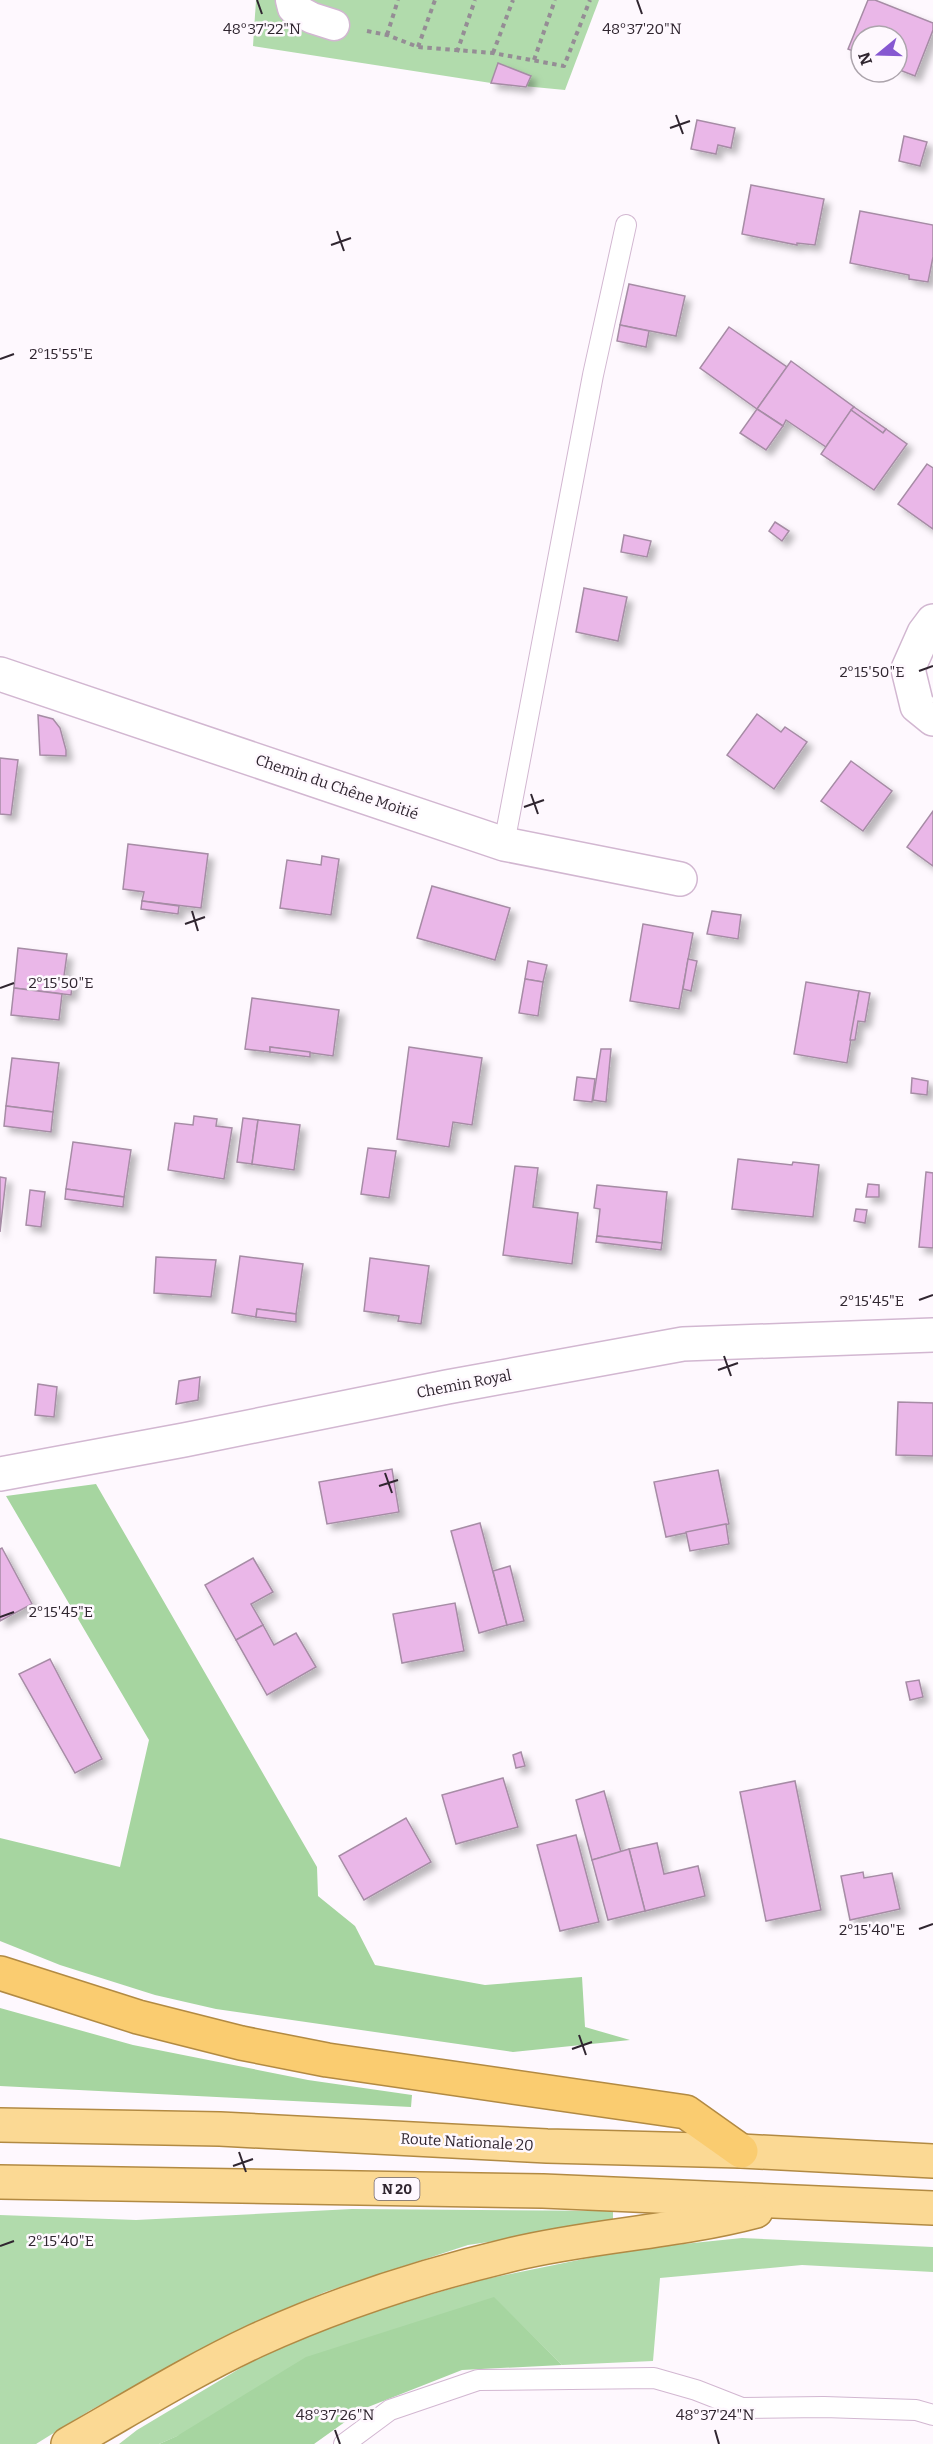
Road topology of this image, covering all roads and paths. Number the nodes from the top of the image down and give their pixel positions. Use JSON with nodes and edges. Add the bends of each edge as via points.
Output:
{"nodes":[{"id":1,"x":291,"y":0,"type":"edge"},
{"id":2,"x":398,"y":0,"type":"edge"},
{"id":3,"x":435,"y":0,"type":"edge"},
{"id":4,"x":475,"y":0,"type":"edge"},
{"id":5,"x":513,"y":0,"type":"edge"},
{"id":6,"x":555,"y":0,"type":"edge"},
{"id":7,"x":590,"y":0,"type":"edge"},
{"id":8,"x":334,"y":25,"type":"joint"},
{"id":9,"x":387,"y":35,"type":"junction"},
{"id":10,"x":418,"y":47,"type":"junction"},
{"id":11,"x":457,"y":52,"type":"junction"},
{"id":12,"x":493,"y":53,"type":"junction"},
{"id":13,"x":534,"y":60,"type":"junction"},
{"id":14,"x":626,"y":225,"type":"dead end"},
{"id":15,"x":933,"y":621,"type":"edge"},
{"id":16,"x":0,"y":674,"type":"edge"},
{"id":17,"x":933,"y":719,"type":"edge"},
{"id":18,"x":504,"y":844,"type":"junction"},
{"id":19,"x":680,"y":879,"type":"dead end"},
{"id":20,"x":933,"y":1335,"type":"edge"},
{"id":21,"x":0,"y":1473,"type":"edge"},
{"id":22,"x":0,"y":1973,"type":"edge"},
{"id":23,"x":0,"y":2125,"type":"edge"},
{"id":24,"x":741,"y":2151,"type":"junction"},
{"id":25,"x":933,"y":2161,"type":"edge"},
{"id":26,"x":0,"y":2182,"type":"edge"},
{"id":27,"x":793,"y":2200,"type":"junction"},
{"id":28,"x":933,"y":2208,"type":"edge"},
{"id":29,"x":933,"y":2415,"type":"edge"},
{"id":30,"x":68,"y":2444,"type":"edge"},
{"id":31,"x":344,"y":2444,"type":"edge"}],
"edges":[{"from":1,"to":8,"type":"street","via":[[293,8]]},
{"from":2,"to":9,"type":"path"},
{"from":3,"to":10,"type":"path"},
{"from":4,"to":11,"type":"path"},
{"from":5,"to":12,"type":"path"},
{"from":6,"to":13,"type":"path"},
{"from":7,"to":13,"type":"path","via":[[564,66]]},
{"from":8,"to":9,"type":"path"},
{"from":9,"to":10,"type":"path"},
{"from":10,"to":11,"type":"path"},
{"from":11,"to":12,"type":"path"},
{"from":12,"to":13,"type":"path"},
{"from":14,"to":18,"type":"lane","via":[[593,375]]},
{"from":15,"to":17,"type":"street","via":[[909,669],[917,706]]},
{"from":16,"to":18,"type":"street","name":"Chemin du Chêne Moitié"},
{"from":18,"to":19,"type":"street","name":"Chemin du Chêne Moitié"},
{"from":20,"to":21,"type":"street","name":"Chemin Royal","via":[[683,1344]]},
{"from":22,"to":24,"type":"highway","via":[[138,2017],[251,2045],[327,2060],[686,2112]]},
{"from":23,"to":24,"type":"main road","name":"Route Nationale 20","via":[[220,2129]]},
{"from":24,"to":25,"type":"main road","name":"Route Nationale 20"},
{"from":26,"to":27,"type":"main road","number":"N 20","via":[[543,2191]]},
{"from":27,"to":28,"type":"main road","number":"N 20"},
{"from":27,"to":30,"type":"main road","via":[[724,2219],[516,2253],[376,2293],[255,2341]]},
{"from":29,"to":31,"type":"lane","via":[[916,2410],[824,2406],[742,2408],[654,2378],[478,2380],[390,2410]]}]}
